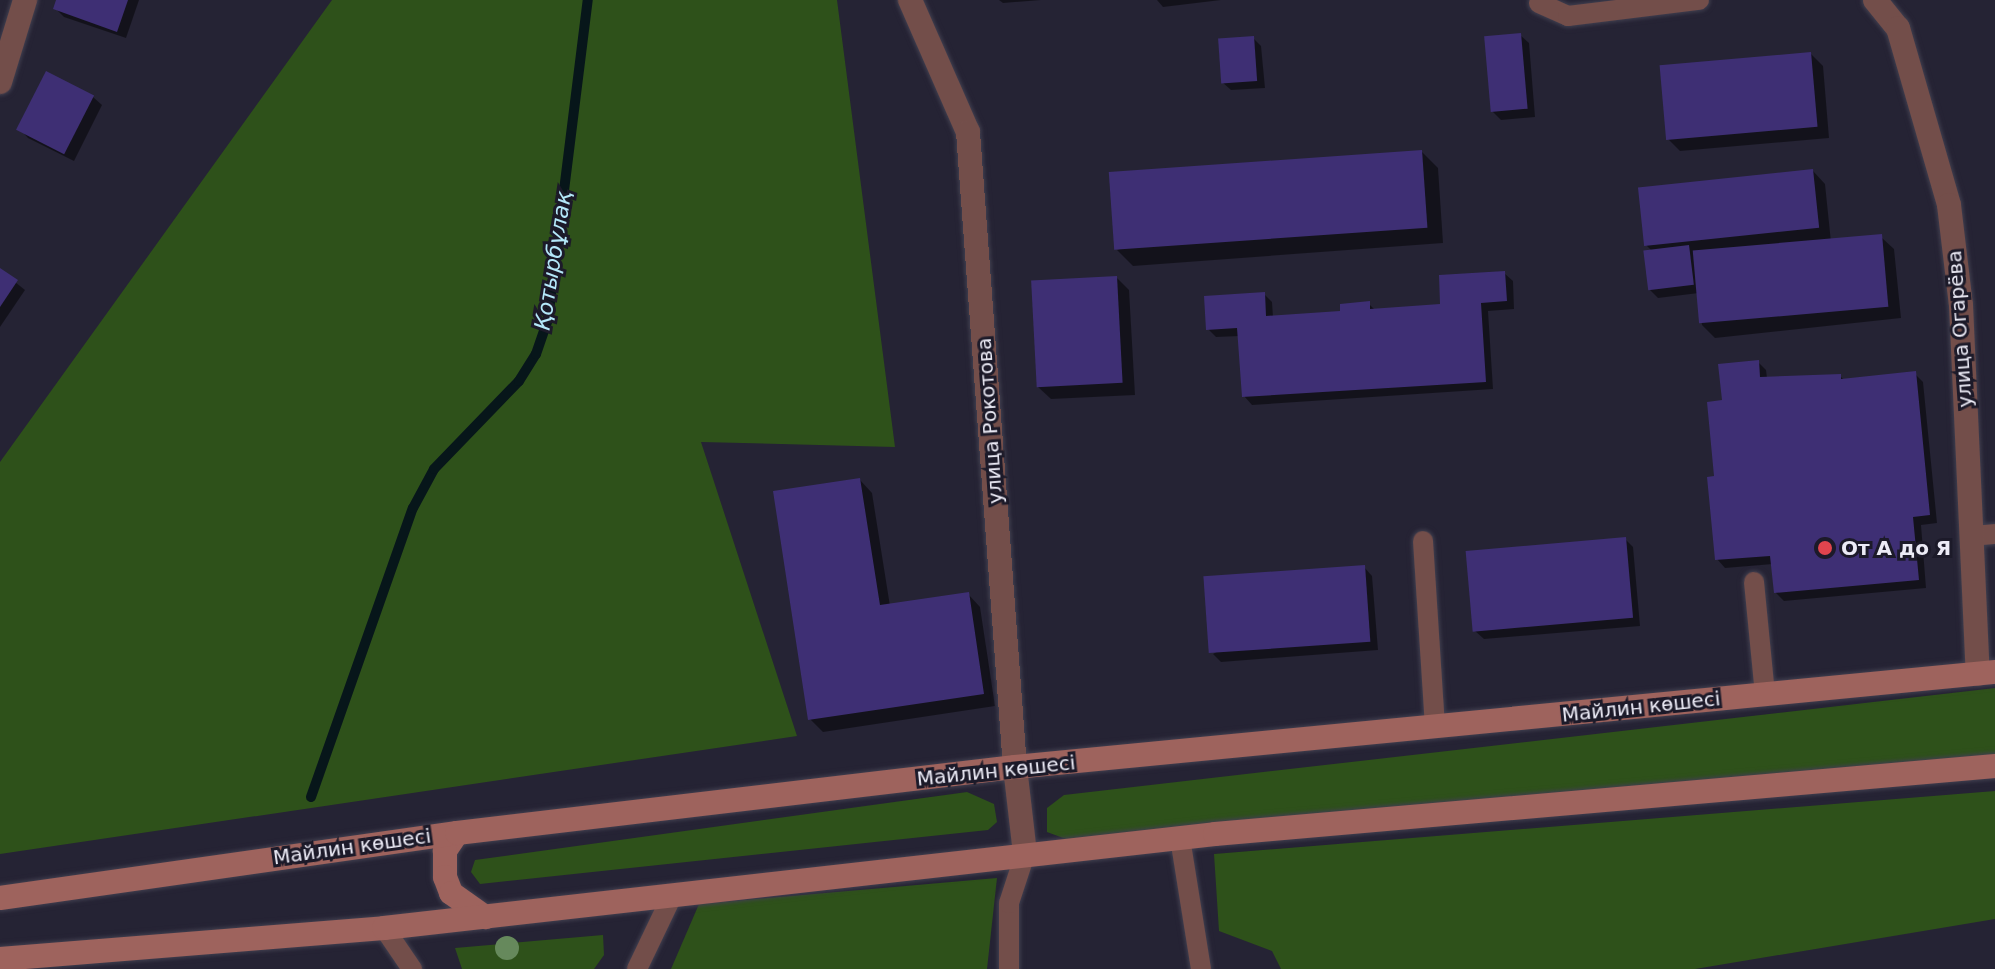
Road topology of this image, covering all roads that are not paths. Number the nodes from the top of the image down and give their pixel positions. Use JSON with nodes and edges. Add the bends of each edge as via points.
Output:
{"nodes":[{"id":1,"x":25,"y":0,"type":"edge"},
{"id":2,"x":910,"y":0,"type":"edge"},
{"id":3,"x":1699,"y":0,"type":"edge"},
{"id":4,"x":1875,"y":0,"type":"edge"},
{"id":5,"x":1539,"y":3,"type":"dead end"},
{"id":6,"x":0,"y":82,"type":"edge"},
{"id":7,"x":1984,"y":535,"type":"edge"},
{"id":8,"x":1423,"y":541,"type":"dead end"},
{"id":9,"x":1754,"y":582,"type":"dead end"},
{"id":10,"x":1987,"y":673,"type":"edge"},
{"id":11,"x":1765,"y":695,"type":"junction"},
{"id":12,"x":1435,"y":727,"type":"junction"},
{"id":13,"x":1995,"y":766,"type":"edge"},
{"id":14,"x":1015,"y":767,"type":"junction"},
{"id":15,"x":457,"y":833,"type":"junction"},
{"id":16,"x":1180,"y":838,"type":"junction"},
{"id":17,"x":1025,"y":854,"type":"junction"},
{"id":18,"x":672,"y":896,"type":"junction"},
{"id":19,"x":0,"y":898,"type":"edge"},
{"id":20,"x":485,"y":917,"type":"junction"},
{"id":21,"x":384,"y":928,"type":"junction"},
{"id":22,"x":0,"y":959,"type":"edge"},
{"id":23,"x":412,"y":969,"type":"edge"},
{"id":24,"x":637,"y":969,"type":"edge"},
{"id":25,"x":1009,"y":969,"type":"edge"},
{"id":26,"x":1201,"y":969,"type":"edge"}],
"edges":[{"from":1,"to":6,"type":"street"},
{"from":2,"to":14,"type":"street","name":"улица Рокотова","via":[[968,132]]},
{"from":3,"to":5,"type":"lane","via":[[1568,16]]},
{"from":4,"to":7,"type":"street","name":"улица Огарёва","via":[[1898,28],[1949,205]]},
{"from":7,"to":10,"type":"street","name":"улица Огарёва"},
{"from":8,"to":12,"type":"lane"},
{"from":9,"to":11,"type":"lane"},
{"from":10,"to":11,"type":"main road","name":"Майлин көшесі"},
{"from":11,"to":12,"type":"main road","name":"Майлин көшесі"},
{"from":12,"to":14,"type":"main road","name":"Майлин көшесі"},
{"from":13,"to":16,"type":"main road"},
{"from":14,"to":15,"type":"main road","name":"Майлин көшесі"},
{"from":14,"to":17,"type":"street","name":"улица Рокотова"},
{"from":15,"to":19,"type":"main road","name":"Майлин көшесі"},
{"from":15,"to":20,"type":"main road","via":[[445,851],[445,877],[451,893]]},
{"from":16,"to":17,"type":"main road"},
{"from":16,"to":26,"type":"lane"},
{"from":17,"to":18,"type":"main road"},
{"from":17,"to":25,"type":"lane","via":[[1009,903]]},
{"from":18,"to":20,"type":"main road"},
{"from":18,"to":24,"type":"lane"},
{"from":20,"to":21,"type":"main road"},
{"from":21,"to":22,"type":"main road"},
{"from":21,"to":23,"type":"lane"}]}
